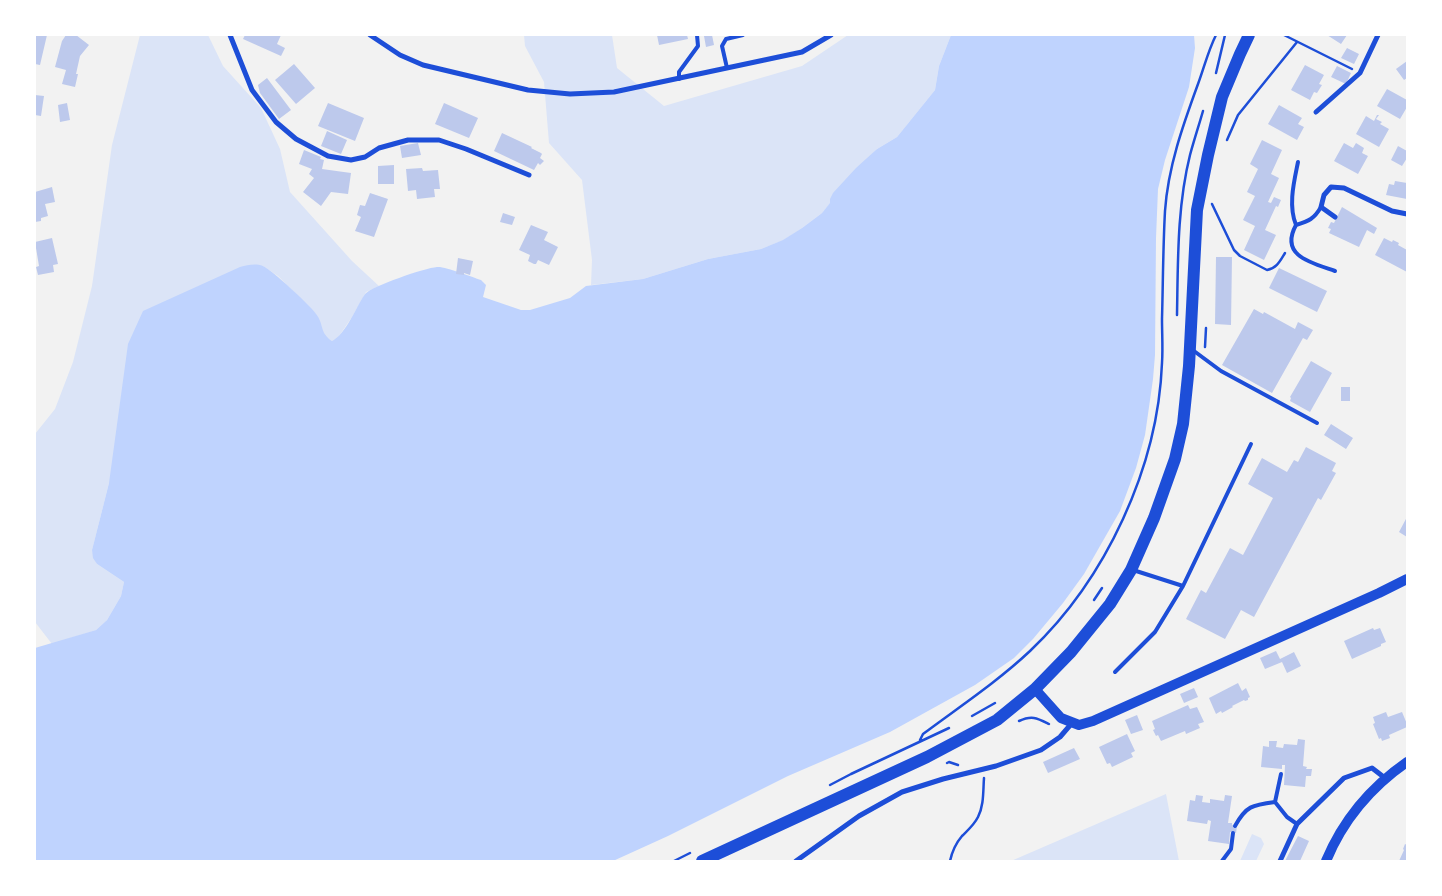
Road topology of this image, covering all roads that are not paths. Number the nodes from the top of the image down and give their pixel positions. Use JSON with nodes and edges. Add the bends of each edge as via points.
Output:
{"nodes":[{"id":1,"x":230,"y":35,"type":"edge"},
{"id":2,"x":370,"y":35,"type":"edge"},
{"id":3,"x":697,"y":35,"type":"edge"},
{"id":4,"x":743,"y":35,"type":"edge"},
{"id":5,"x":831,"y":35,"type":"edge"},
{"id":6,"x":1250,"y":35,"type":"edge"},
{"id":7,"x":1378,"y":35,"type":"edge"},
{"id":8,"x":727,"y":68,"type":"junction"},
{"id":9,"x":679,"y":79,"type":"junction"},
{"id":10,"x":1316,"y":112,"type":"dead end"},
{"id":11,"x":1298,"y":162,"type":"dead end"},
{"id":12,"x":529,"y":175,"type":"dead end"},
{"id":13,"x":1321,"y":207,"type":"junction"},
{"id":14,"x":1407,"y":214,"type":"edge"},
{"id":15,"x":1335,"y":217,"type":"dead end"},
{"id":16,"x":1296,"y":225,"type":"junction"},
{"id":17,"x":1335,"y":271,"type":"dead end"},
{"id":18,"x":1190,"y":348,"type":"junction"},
{"id":19,"x":1317,"y":423,"type":"dead end"},
{"id":20,"x":1251,"y":444,"type":"dead end"},
{"id":21,"x":1130,"y":570,"type":"junction"},
{"id":22,"x":1407,"y":579,"type":"edge"},
{"id":23,"x":1183,"y":586,"type":"junction"},
{"id":24,"x":1115,"y":672,"type":"dead end"},
{"id":25,"x":1035,"y":689,"type":"junction"},
{"id":26,"x":1072,"y":723,"type":"junction"},
{"id":27,"x":1407,"y":762,"type":"edge"},
{"id":28,"x":1281,"y":774,"type":"dead end"},
{"id":29,"x":1385,"y":778,"type":"junction"},
{"id":30,"x":1275,"y":802,"type":"junction"},
{"id":31,"x":1297,"y":824,"type":"junction"},
{"id":32,"x":1234,"y":826,"type":"dead end"},
{"id":33,"x":1233,"y":833,"type":"dead end"},
{"id":34,"x":702,"y":861,"type":"edge"},
{"id":35,"x":796,"y":861,"type":"edge"},
{"id":36,"x":1222,"y":861,"type":"edge"},
{"id":37,"x":1280,"y":861,"type":"edge"},
{"id":38,"x":1326,"y":861,"type":"edge"}],
"edges":[{"from":1,"to":12,"type":"street","via":[[252,90],[276,122],[296,139],[328,156],[351,160],[408,140],[439,140]]},
{"from":2,"to":9,"type":"street","via":[[400,55],[423,65],[528,90],[570,94],[614,92]]},
{"from":3,"to":9,"type":"lane","via":[[698,46],[679,72]]},
{"from":4,"to":8,"type":"lane","via":[[726,39],[722,46]]},
{"from":5,"to":8,"type":"street","via":[[802,52]]},
{"from":6,"to":18,"type":"main road","via":[[1222,97],[1197,210]]},
{"from":7,"to":10,"type":"street","via":[[1360,73]]},
{"from":8,"to":9,"type":"street"},
{"from":11,"to":16,"type":"lane","via":[[1293,187]]},
{"from":13,"to":14,"type":"street","via":[[1330,187],[1344,188],[1392,211]]},
{"from":13,"to":15,"type":"street"},
{"from":13,"to":16,"type":"lane","via":[[1309,221]]},
{"from":16,"to":17,"type":"lane","via":[[1291,234],[1294,252],[1302,259]]},
{"from":18,"to":19,"type":"lane","via":[[1221,371]]},
{"from":18,"to":21,"type":"main road","via":[[1183,424],[1174,459],[1154,518]]},
{"from":20,"to":23,"type":"lane"},
{"from":21,"to":23,"type":"lane"},
{"from":21,"to":25,"type":"main road","via":[[1110,604],[1071,652]]},
{"from":22,"to":26,"type":"main road","via":[[1094,722]]},
{"from":23,"to":24,"type":"lane","via":[[1155,632]]},
{"from":25,"to":26,"type":"main road","via":[[1061,718]]},
{"from":25,"to":34,"type":"main road","via":[[997,720],[928,758]]},
{"from":26,"to":35,"type":"street","via":[[1063,734],[1040,750],[902,792],[860,816]]},
{"from":27,"to":29,"type":"main road"},
{"from":28,"to":30,"type":"lane"},
{"from":29,"to":31,"type":"street","via":[[1372,768],[1344,778]]},
{"from":29,"to":38,"type":"main road","via":[[1345,824]]},
{"from":30,"to":31,"type":"lane"},
{"from":30,"to":32,"type":"lane","via":[[1247,808]]},
{"from":31,"to":37,"type":"street"},
{"from":33,"to":36,"type":"lane","via":[[1231,849]]}]}
